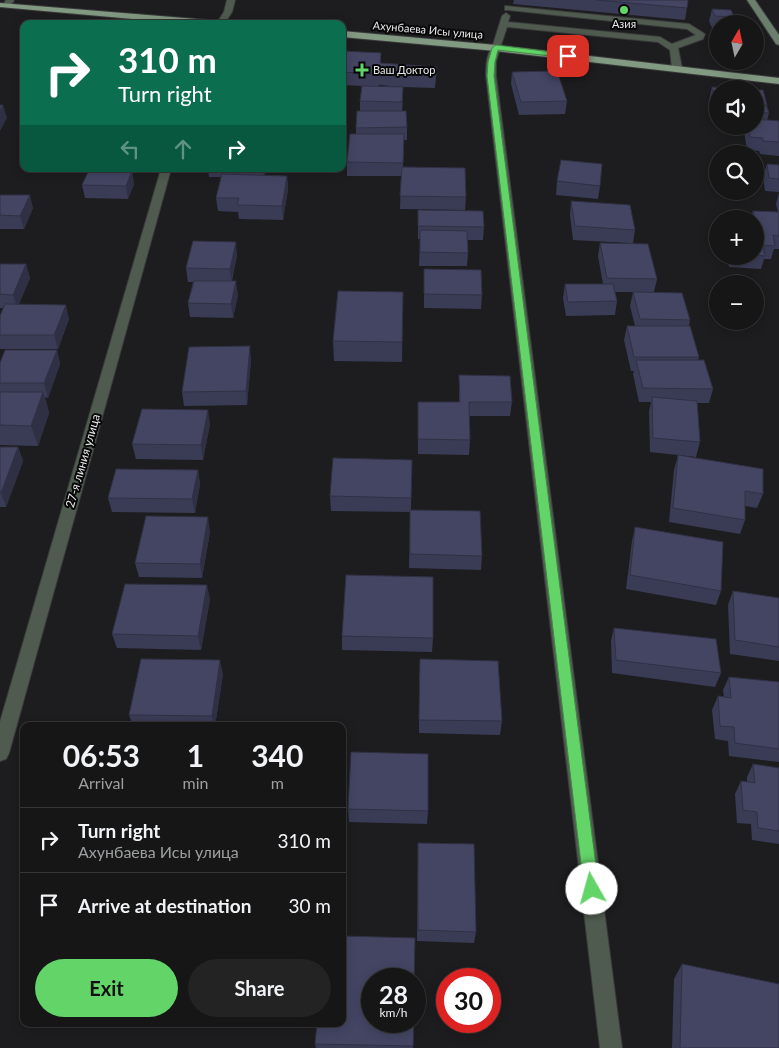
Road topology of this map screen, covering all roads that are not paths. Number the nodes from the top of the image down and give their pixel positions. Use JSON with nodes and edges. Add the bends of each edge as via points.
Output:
{"nodes":[{"id":1,"x":231,"y":0,"type":"edge"},
{"id":2,"x":751,"y":0,"type":"edge"},
{"id":3,"x":6,"y":3,"type":"edge"},
{"id":4,"x":509,"y":4,"type":"edge"},
{"id":5,"x":179,"y":20,"type":"edge"},
{"id":6,"x":223,"y":20,"type":"edge"},
{"id":7,"x":503,"y":24,"type":"junction"},
{"id":8,"x":346,"y":34,"type":"edge"},
{"id":9,"x":779,"y":42,"type":"edge"},
{"id":10,"x":671,"y":46,"type":"junction"},
{"id":11,"x":496,"y":48,"type":"junction"},
{"id":12,"x":677,"y":68,"type":"junction"},
{"id":13,"x":779,"y":81,"type":"edge"},
{"id":14,"x":165,"y":172,"type":"edge"},
{"id":15,"x":0,"y":753,"type":"edge"},
{"id":16,"x":611,"y":1048,"type":"edge"}],
"edges":[{"from":1,"to":6,"type":"street"},
{"from":2,"to":9,"type":"main road"},
{"from":3,"to":5,"type":"main road"},
{"from":4,"to":7,"type":"street"},
{"from":4,"to":10,"type":"street","via":[[672,25],[695,29],[701,34],[696,40]]},
{"from":7,"to":10,"type":"street","via":[[653,39]]},
{"from":7,"to":11,"type":"street"},
{"from":8,"to":11,"type":"main road","name":"Ахунбаева Исы улица"},
{"from":10,"to":12,"type":"street"},
{"from":11,"to":12,"type":"main road","name":"Ахунбаева Исы улица"},
{"from":11,"to":16,"type":"street","via":[[491,76]]},
{"from":12,"to":13,"type":"main road","name":"Ахунбаева Исы улица"},
{"from":14,"to":15,"type":"street","name":"27-я линия улица"}]}
